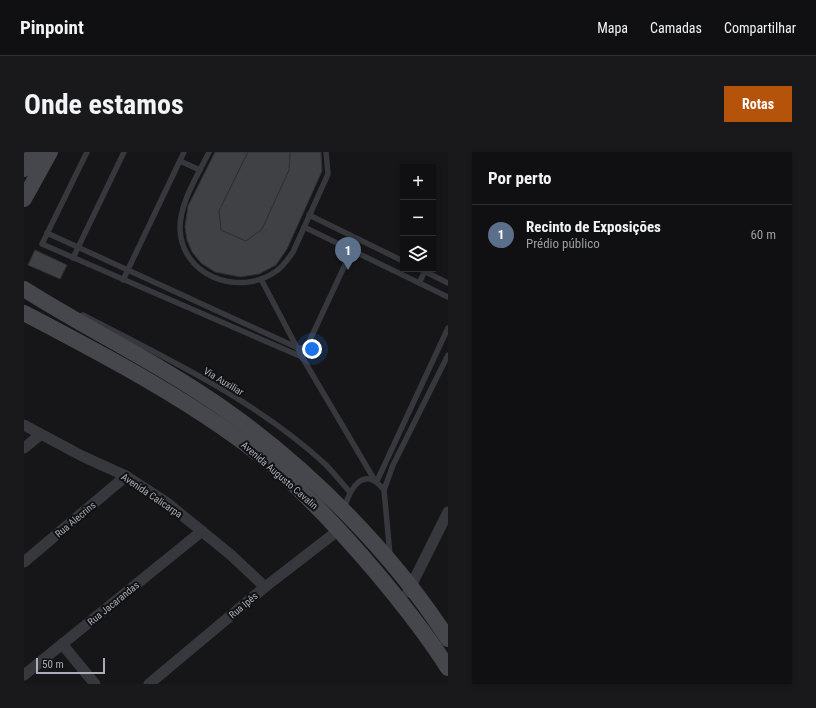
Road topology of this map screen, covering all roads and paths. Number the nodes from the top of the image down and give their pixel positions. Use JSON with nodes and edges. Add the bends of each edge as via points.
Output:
{"nodes":[{"id":1,"x":34,"y":152,"type":"edge"},
{"id":2,"x":50,"y":152,"type":"edge"},
{"id":3,"x":87,"y":152,"type":"edge"},
{"id":4,"x":124,"y":152,"type":"edge"},
{"id":5,"x":184,"y":152,"type":"edge"},
{"id":6,"x":209,"y":152,"type":"edge"},
{"id":7,"x":326,"y":152,"type":"edge"},
{"id":8,"x":180,"y":161,"type":"junction"},
{"id":9,"x":24,"y":170,"type":"edge"},
{"id":10,"x":200,"y":170,"type":"junction"},
{"id":11,"x":24,"y":199,"type":"edge"},
{"id":12,"x":309,"y":216,"type":"junction"},
{"id":13,"x":304,"y":227,"type":"junction"},
{"id":14,"x":47,"y":233,"type":"junction"},
{"id":15,"x":357,"y":239,"type":"junction"},
{"id":16,"x":78,"y":248,"type":"junction"},
{"id":17,"x":352,"y":250,"type":"junction"},
{"id":18,"x":73,"y":258,"type":"junction"},
{"id":19,"x":400,"y":260,"type":"edge"},
{"id":20,"x":128,"y":270,"type":"junction"},
{"id":21,"x":422,"y":272,"type":"edge"},
{"id":22,"x":426,"y":272,"type":"edge"},
{"id":23,"x":261,"y":279,"type":"junction"},
{"id":24,"x":123,"y":280,"type":"junction"},
{"id":25,"x":419,"y":283,"type":"junction"},
{"id":26,"x":448,"y":283,"type":"edge"},
{"id":27,"x":24,"y":289,"type":"edge"},
{"id":28,"x":448,"y":297,"type":"edge"},
{"id":29,"x":24,"y":313,"type":"edge"},
{"id":30,"x":71,"y":328,"type":"junction"},
{"id":31,"x":448,"y":328,"type":"edge"},
{"id":32,"x":298,"y":348,"type":"junction"},
{"id":33,"x":306,"y":348,"type":"junction"},
{"id":34,"x":448,"y":356,"type":"edge"},
{"id":35,"x":302,"y":357,"type":"junction"},
{"id":36,"x":24,"y":425,"type":"edge"},
{"id":37,"x":40,"y":434,"type":"junction"},
{"id":38,"x":24,"y":448,"type":"edge"},
{"id":39,"x":126,"y":476,"type":"junction"},
{"id":40,"x":375,"y":480,"type":"junction"},
{"id":41,"x":384,"y":490,"type":"junction"},
{"id":42,"x":349,"y":491,"type":"junction"},
{"id":43,"x":448,"y":512,"type":"edge"},
{"id":44,"x":345,"y":520,"type":"junction"},
{"id":45,"x":202,"y":531,"type":"junction"},
{"id":46,"x":24,"y":562,"type":"edge"},
{"id":47,"x":390,"y":563,"type":"junction"},
{"id":48,"x":265,"y":587,"type":"junction"},
{"id":49,"x":410,"y":587,"type":"junction"},
{"id":50,"x":402,"y":603,"type":"junction"},
{"id":51,"x":448,"y":639,"type":"edge"},
{"id":52,"x":62,"y":644,"type":"junction"},
{"id":53,"x":448,"y":668,"type":"edge"},
{"id":54,"x":24,"y":675,"type":"edge"},
{"id":55,"x":95,"y":684,"type":"edge"},
{"id":56,"x":149,"y":684,"type":"edge"}],
"edges":[{"from":1,"to":9,"type":"main road"},
{"from":2,"to":11,"type":"main road"},
{"from":3,"to":14,"type":"lane"},
{"from":4,"to":16,"type":"lane"},
{"from":5,"to":8,"type":"lane"},
{"from":6,"to":10,"type":"lane"},
{"from":7,"to":12,"type":"lane","via":[[328,174]]},
{"from":8,"to":10,"type":"lane"},
{"from":8,"to":20,"type":"lane"},
{"from":10,"to":23,"type":"lane","via":[[184,203],[180,219],[181,243],[187,256],[212,278],[240,283]]},
{"from":12,"to":13,"type":"lane"},
{"from":12,"to":15,"type":"lane"},
{"from":13,"to":17,"type":"lane"},
{"from":13,"to":23,"type":"lane","via":[[286,262],[275,272]]},
{"from":14,"to":16,"type":"lane"},
{"from":14,"to":18,"type":"lane","via":[[42,244]]},
{"from":15,"to":17,"type":"lane"},
{"from":15,"to":19,"type":"lane"},
{"from":16,"to":18,"type":"lane"},
{"from":16,"to":20,"type":"lane"},
{"from":17,"to":25,"type":"lane"},
{"from":17,"to":33,"type":"lane"},
{"from":18,"to":24,"type":"lane"},
{"from":20,"to":24,"type":"lane"},
{"from":20,"to":32,"type":"lane"},
{"from":21,"to":25,"type":"lane"},
{"from":22,"to":26,"type":"lane"},
{"from":23,"to":32,"type":"lane"},
{"from":24,"to":35,"type":"lane"},
{"from":25,"to":28,"type":"lane"},
{"from":27,"to":30,"type":"main road","name":"Avenida Augusto Cavalin"},
{"from":29,"to":30,"type":"main road","name":"Avenida Augusto Cavalin"},
{"from":30,"to":42,"type":"lane","name":"Via Auxiliar","via":[[79,316],[83,315],[209,382],[305,447],[326,465]]},
{"from":30,"to":44,"type":"main road","name":"Avenida Augusto Cavalin","via":[[186,384],[247,436],[275,447]]},
{"from":31,"to":40,"type":"lane"},
{"from":32,"to":33,"type":"lane"},
{"from":32,"to":35,"type":"lane"},
{"from":33,"to":35,"type":"lane"},
{"from":34,"to":41,"type":"lane","via":[[393,465]]},
{"from":35,"to":40,"type":"lane"},
{"from":36,"to":37,"type":"street","name":"Avenida Calicarpa"},
{"from":37,"to":38,"type":"street"},
{"from":37,"to":39,"type":"street","name":"Avenida Calicarpa"},
{"from":39,"to":45,"type":"street","name":"Avenida Calicarpa","via":[[166,502]]},
{"from":39,"to":46,"type":"street","name":"Rua Alecrins"},
{"from":40,"to":41,"type":"lane"},
{"from":40,"to":42,"type":"lane","via":[[367,478]]},
{"from":41,"to":47,"type":"lane"},
{"from":42,"to":44,"type":"lane"},
{"from":43,"to":49,"type":"street"},
{"from":44,"to":47,"type":"main road","name":"Avenida Augusto Cavalin"},
{"from":44,"to":48,"type":"street","name":"Rua Ipês"},
{"from":44,"to":50,"type":"main road","name":"Avenida Augusto Cavalin"},
{"from":45,"to":48,"type":"street","name":"Avenida Calicarpa"},
{"from":45,"to":52,"type":"street","name":"Rua Jacarandas"},
{"from":47,"to":49,"type":"main road","name":"Avenida Augusto Cavalin"},
{"from":48,"to":56,"type":"street","name":"Rua Ipês"},
{"from":49,"to":50,"type":"street"},
{"from":49,"to":51,"type":"main road","name":"Avenida Augusto Cavalin"},
{"from":50,"to":53,"type":"main road","name":"Avenida Augusto Cavalin"},
{"from":52,"to":54,"type":"street","name":"Rua Jacarandas"},
{"from":52,"to":55,"type":"street"}]}
